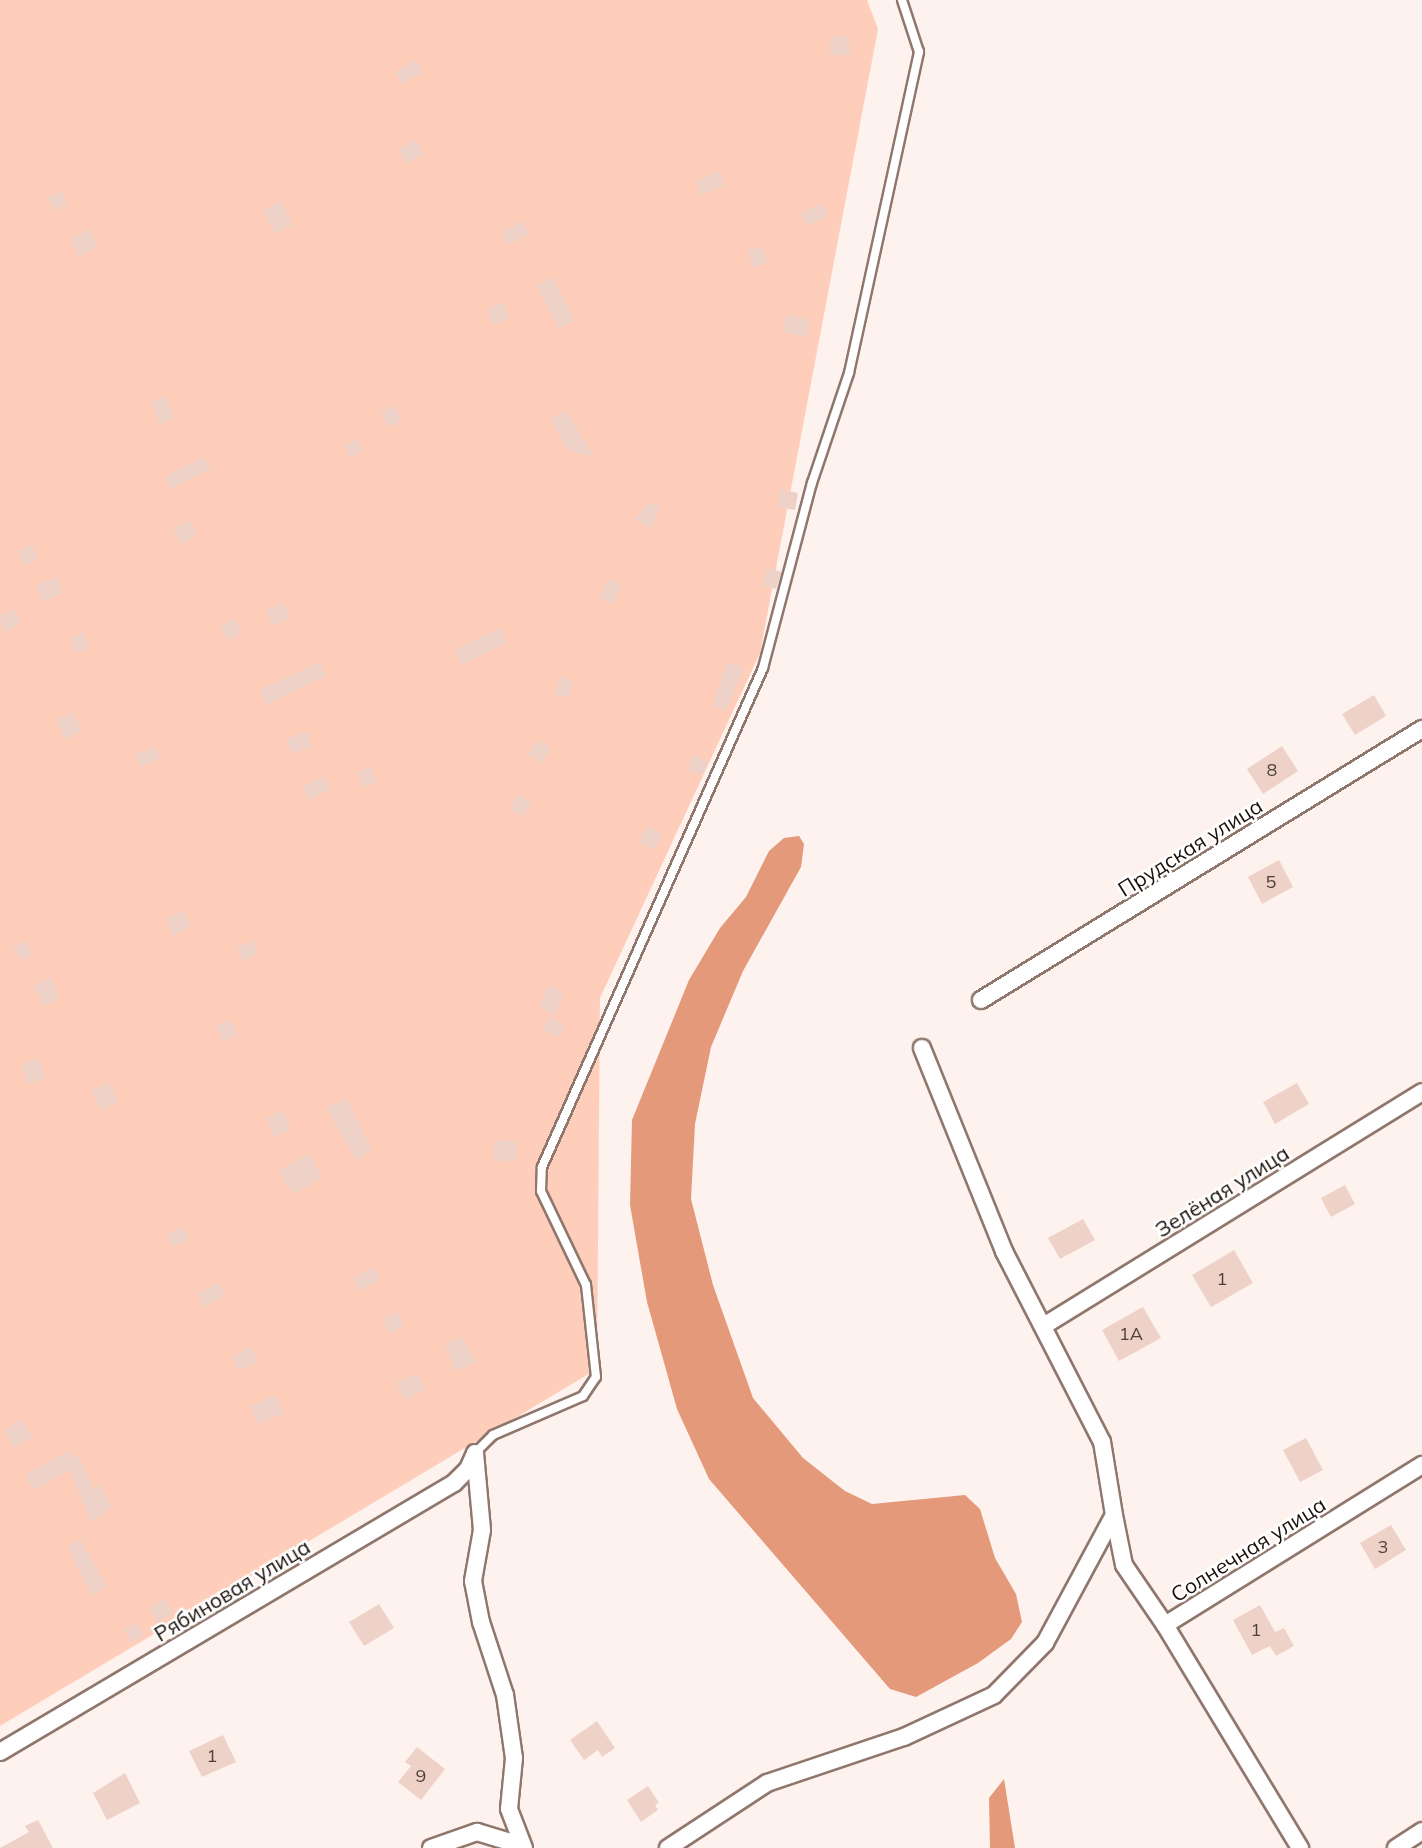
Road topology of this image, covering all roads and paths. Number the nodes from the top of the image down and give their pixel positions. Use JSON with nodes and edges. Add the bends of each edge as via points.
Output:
{"nodes":[{"id":1,"x":902,"y":0,"type":"edge"},
{"id":2,"x":1422,"y":729,"type":"edge"},
{"id":3,"x":981,"y":1000,"type":"dead end"},
{"id":4,"x":922,"y":1048,"type":"dead end"},
{"id":5,"x":1422,"y":1092,"type":"edge"},
{"id":6,"x":1045,"y":1325,"type":"junction"},
{"id":7,"x":475,"y":1453,"type":"junction"},
{"id":8,"x":1422,"y":1465,"type":"edge"},
{"id":9,"x":1114,"y":1515,"type":"junction"},
{"id":10,"x":1166,"y":1625,"type":"junction"},
{"id":11,"x":0,"y":1752,"type":"edge"},
{"id":12,"x":1422,"y":1831,"type":"edge"},
{"id":13,"x":522,"y":1846,"type":"edge"},
{"id":14,"x":431,"y":1848,"type":"edge"},
{"id":15,"x":668,"y":1848,"type":"edge"},
{"id":16,"x":1300,"y":1848,"type":"edge"},
{"id":17,"x":1396,"y":1848,"type":"edge"}],
"edges":[{"from":1,"to":7,"type":"lane","via":[[919,52],[849,373],[812,483],[763,668],[542,1167],[541,1191],[586,1285],[596,1377],[583,1396],[493,1435]]},
{"from":2,"to":3,"type":"street","name":"Прудская улица"},
{"from":4,"to":6,"type":"street","name":"Солнечная улица","via":[[1004,1251]]},
{"from":5,"to":6,"type":"street","name":"Зелёная улица"},
{"from":6,"to":9,"type":"street","name":"Солнечная улица","via":[[1102,1442]]},
{"from":7,"to":11,"type":"street","name":"Рябиновая улица","via":[[454,1483]]},
{"from":7,"to":13,"type":"street","via":[[482,1530],[473,1581],[505,1695],[514,1758],[509,1809]]},
{"from":8,"to":10,"type":"street","name":"Солнечная улица"},
{"from":9,"to":10,"type":"street","name":"Солнечная улица","via":[[1124,1566]]},
{"from":9,"to":15,"type":"street","via":[[1045,1643],[995,1695],[904,1737],[767,1783]]},
{"from":10,"to":16,"type":"street"},
{"from":12,"to":17,"type":"street"},
{"from":13,"to":14,"type":"street","via":[[477,1832]]}]}
